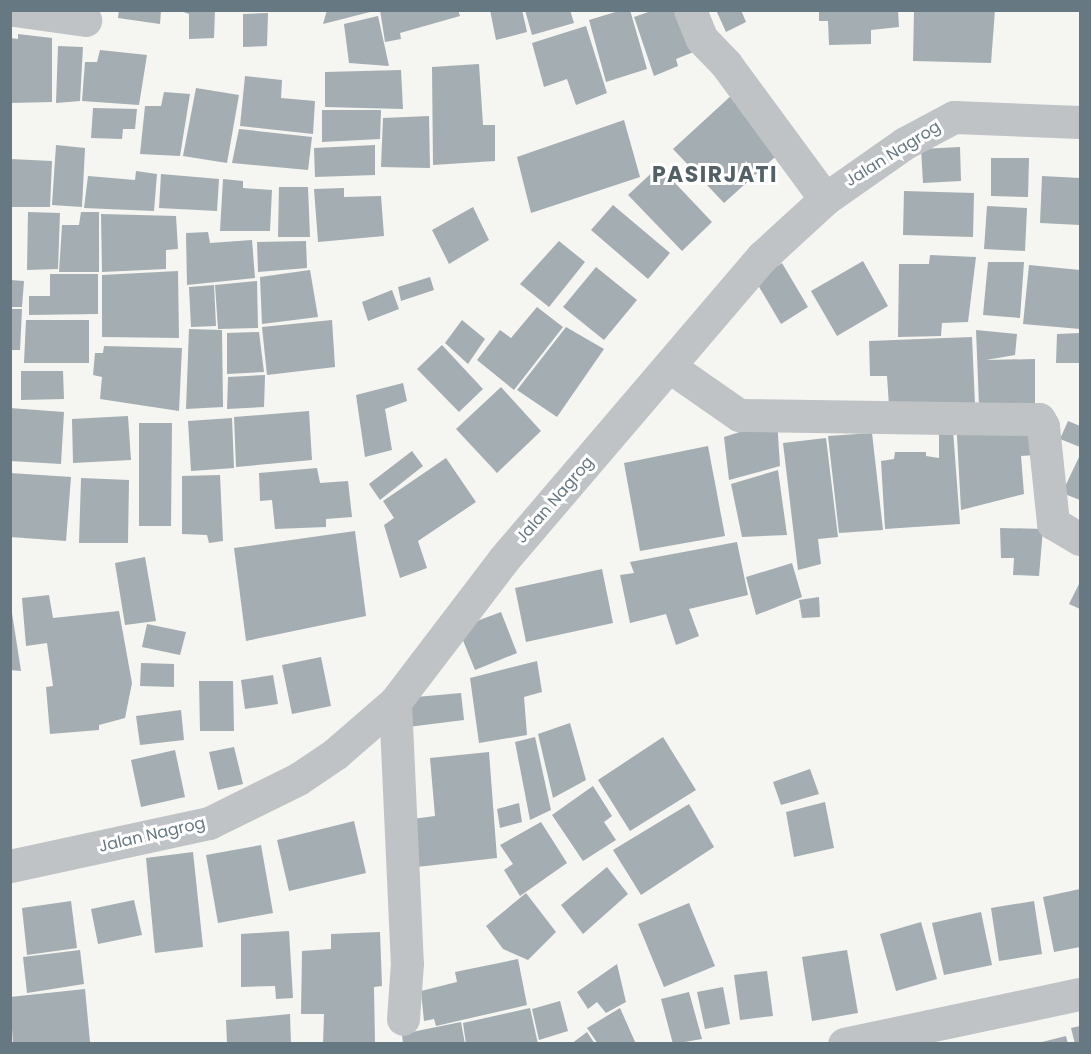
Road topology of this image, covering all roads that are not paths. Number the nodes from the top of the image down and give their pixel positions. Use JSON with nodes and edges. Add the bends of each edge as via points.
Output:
{"nodes":[{"id":1,"x":14,"y":10,"type":"edge"},
{"id":2,"x":690,"y":10,"type":"edge"},
{"id":3,"x":85,"y":20,"type":"dead end"},
{"id":4,"x":1080,"y":122,"type":"edge"},
{"id":5,"x":825,"y":199,"type":"junction"},
{"id":6,"x":670,"y":367,"type":"junction"},
{"id":7,"x":1080,"y":539,"type":"edge"},
{"id":8,"x":395,"y":702,"type":"junction"},
{"id":9,"x":10,"y":866,"type":"edge"},
{"id":10,"x":1080,"y":994,"type":"edge"},
{"id":11,"x":403,"y":1018,"type":"dead end"},
{"id":12,"x":896,"y":1039,"type":"edge"},
{"id":13,"x":844,"y":1044,"type":"edge"}],
"edges":[{"from":1,"to":3,"type":"street"},
{"from":2,"to":5,"type":"street","via":[[702,39],[726,64]]},
{"from":4,"to":5,"type":"street","name":"Jalan Nagrog","via":[[971,114],[954,117],[905,143]]},
{"from":5,"to":6,"type":"street","name":"Jalan Nagrog","via":[[762,257]]},
{"from":6,"to":7,"type":"street","via":[[739,415],[1039,419],[1053,523]]},
{"from":6,"to":8,"type":"street","name":"Jalan Nagrog","via":[[504,560]]},
{"from":8,"to":9,"type":"street","name":"Jalan Nagrog","via":[[298,780],[209,823]]},
{"from":8,"to":11,"type":"street","via":[[407,963]]},
{"from":10,"to":12,"type":"street"},
{"from":12,"to":13,"type":"street"}]}
